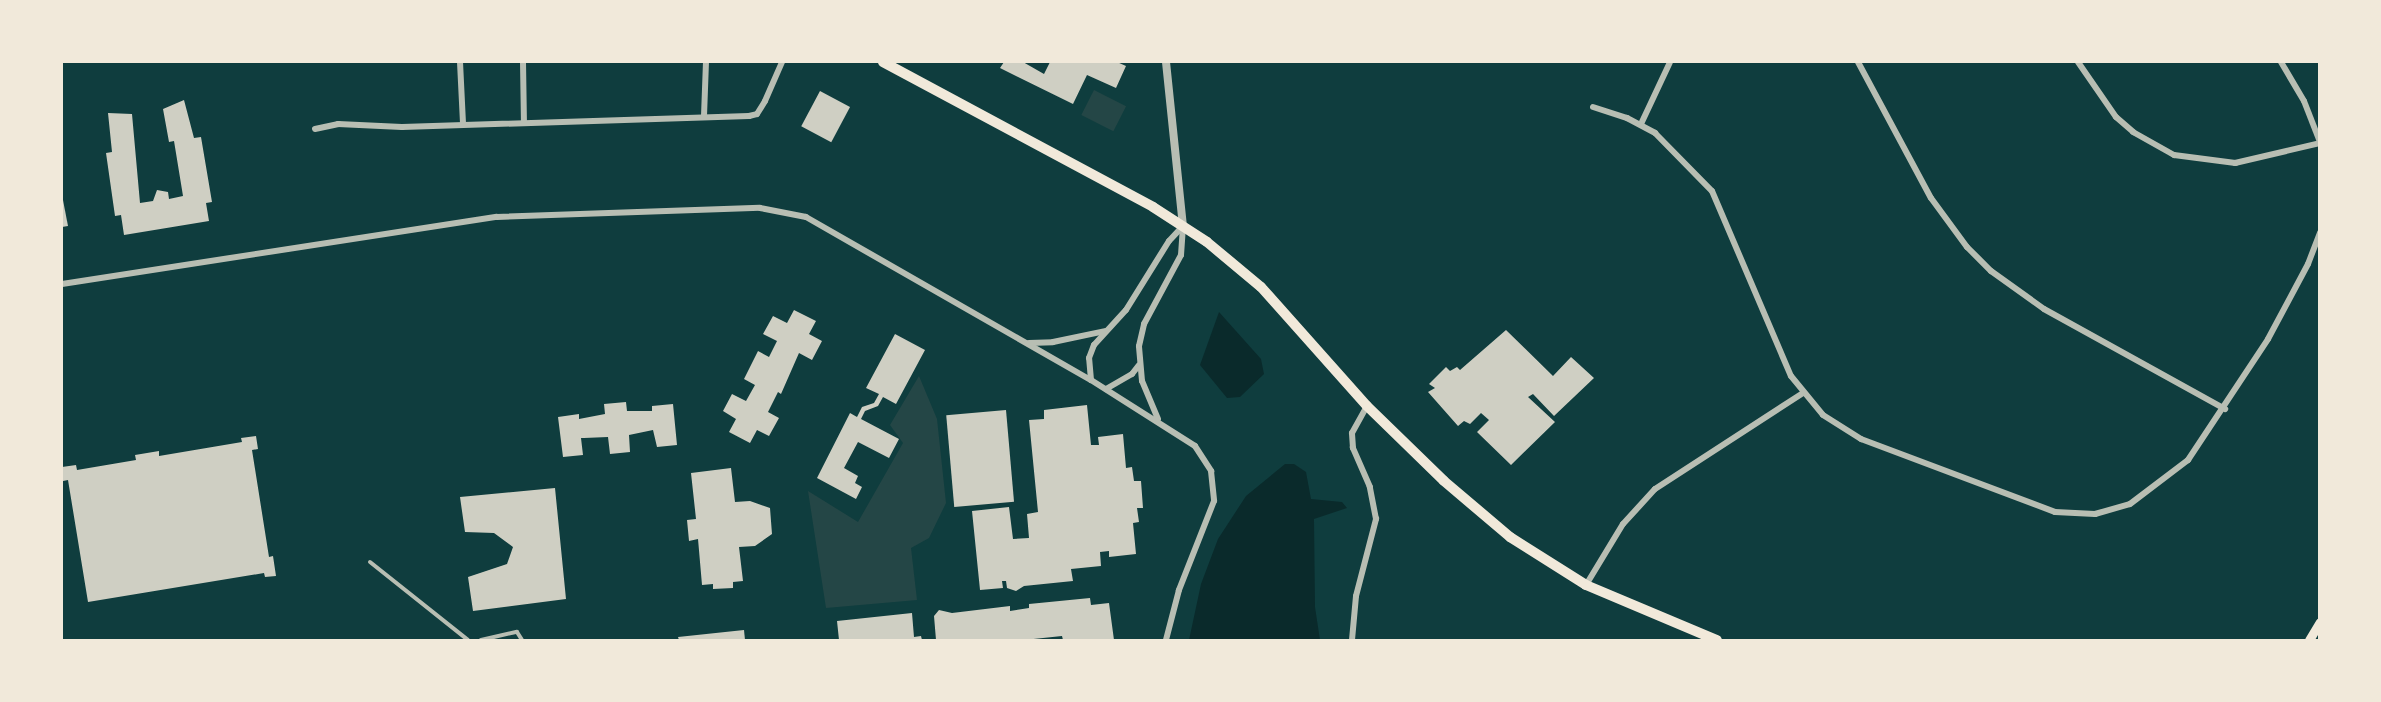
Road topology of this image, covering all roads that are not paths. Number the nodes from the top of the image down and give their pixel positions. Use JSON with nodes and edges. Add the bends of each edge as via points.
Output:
{"nodes":[{"id":1,"x":460,"y":62,"type":"edge"},
{"id":2,"x":523,"y":62,"type":"edge"},
{"id":3,"x":706,"y":62,"type":"edge"},
{"id":4,"x":883,"y":62,"type":"edge"},
{"id":5,"x":1166,"y":62,"type":"edge"},
{"id":6,"x":1670,"y":62,"type":"edge"},
{"id":7,"x":1858,"y":62,"type":"edge"},
{"id":8,"x":2078,"y":62,"type":"edge"},
{"id":9,"x":2281,"y":62,"type":"edge"},
{"id":10,"x":783,"y":63,"type":"edge"},
{"id":11,"x":1593,"y":107,"type":"dead end"},
{"id":12,"x":704,"y":116,"type":"junction"},
{"id":13,"x":524,"y":123,"type":"junction"},
{"id":14,"x":463,"y":124,"type":"junction"},
{"id":15,"x":1641,"y":124,"type":"junction"},
{"id":16,"x":315,"y":129,"type":"dead end"},
{"id":17,"x":2319,"y":143,"type":"edge"},
{"id":18,"x":1183,"y":226,"type":"junction"},
{"id":19,"x":2319,"y":232,"type":"edge"},
{"id":20,"x":2318,"y":245,"type":"edge"},
{"id":21,"x":62,"y":284,"type":"edge"},
{"id":22,"x":1105,"y":330,"type":"junction"},
{"id":23,"x":1028,"y":343,"type":"junction"},
{"id":24,"x":1140,"y":362,"type":"junction"},
{"id":25,"x":1091,"y":380,"type":"junction"},
{"id":26,"x":1106,"y":389,"type":"junction"},
{"id":27,"x":1803,"y":393,"type":"junction"},
{"id":28,"x":1367,"y":406,"type":"junction"},
{"id":29,"x":2224,"y":409,"type":"junction"},
{"id":30,"x":1158,"y":420,"type":"junction"},
{"id":31,"x":370,"y":562,"type":"dead end"},
{"id":32,"x":1586,"y":585,"type":"junction"},
{"id":33,"x":2319,"y":622,"type":"edge"},
{"id":34,"x":468,"y":640,"type":"edge"},
{"id":35,"x":481,"y":640,"type":"edge"},
{"id":36,"x":522,"y":640,"type":"edge"},
{"id":37,"x":1166,"y":640,"type":"edge"},
{"id":38,"x":1352,"y":640,"type":"edge"},
{"id":39,"x":1717,"y":640,"type":"edge"},
{"id":40,"x":2309,"y":640,"type":"edge"}],
"edges":[{"from":1,"to":14,"type":"street"},
{"from":2,"to":13,"type":"street"},
{"from":3,"to":12,"type":"street"},
{"from":4,"to":18,"type":"main road"},
{"from":5,"to":18,"type":"street"},
{"from":6,"to":15,"type":"street"},
{"from":7,"to":29,"type":"street","via":[[1931,198],[1967,247],[1991,271],[2044,309]]},
{"from":8,"to":17,"type":"street","via":[[2116,117],[2152,145],[2174,155],[2235,163]]},
{"from":9,"to":17,"type":"street","via":[[2304,101]]},
{"from":10,"to":12,"type":"street","via":[[757,114]]},
{"from":11,"to":15,"type":"street"},
{"from":12,"to":13,"type":"street"},
{"from":13,"to":14,"type":"street"},
{"from":14,"to":16,"type":"street","via":[[338,124]]},
{"from":15,"to":27,"type":"street","via":[[1699,174],[1712,191],[1724,211],[1782,357]]},
{"from":18,"to":22,"type":"street","via":[[1168,241],[1126,310]]},
{"from":18,"to":24,"type":"street","via":[[1181,255],[1144,324]]},
{"from":18,"to":28,"type":"main road","via":[[1261,287]]},
{"from":19,"to":20,"type":"street"},
{"from":20,"to":29,"type":"street","via":[[2268,339]]},
{"from":21,"to":23,"type":"street","via":[[460,221],[586,212],[760,208],[792,212],[822,223]]},
{"from":22,"to":23,"type":"street","via":[[1053,342]]},
{"from":22,"to":25,"type":"street","via":[[1089,358]]},
{"from":23,"to":25,"type":"street"},
{"from":24,"to":26,"type":"street","via":[[1132,374]]},
{"from":24,"to":30,"type":"street","via":[[1146,395]]},
{"from":25,"to":26,"type":"street"},
{"from":26,"to":30,"type":"street"},
{"from":27,"to":29,"type":"street","via":[[1823,415],[1861,439],[2037,506],[2075,514],[2113,510],[2149,493],[2188,460]]},
{"from":27,"to":32,"type":"street","via":[[1655,489],[1617,532]]},
{"from":28,"to":32,"type":"main road","via":[[1476,510],[1545,561]]},
{"from":28,"to":38,"type":"street","via":[[1352,433],[1353,448],[1370,487],[1376,519],[1356,596]]},
{"from":30,"to":37,"type":"street","via":[[1195,446],[1211,471],[1214,501],[1179,590]]},
{"from":31,"to":34,"type":"lane"},
{"from":32,"to":39,"type":"main road"},
{"from":33,"to":40,"type":"main road"},
{"from":35,"to":36,"type":"lane","via":[[517,632]]}]}
